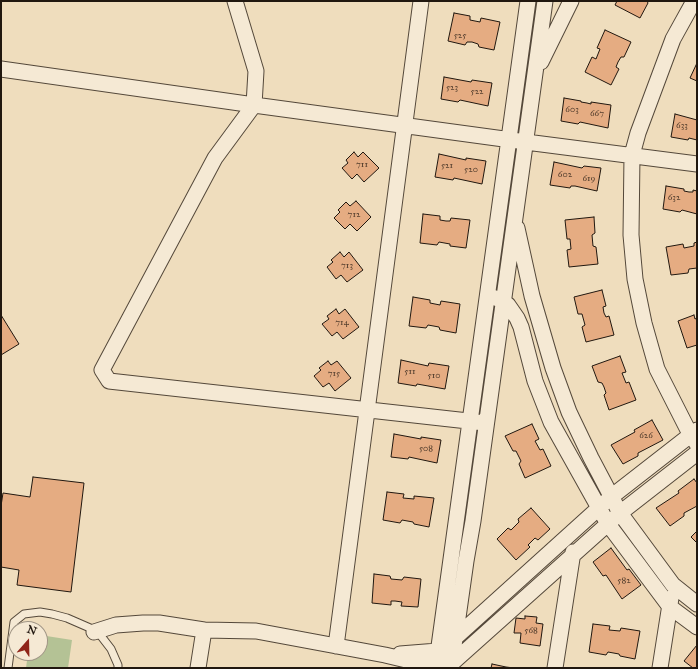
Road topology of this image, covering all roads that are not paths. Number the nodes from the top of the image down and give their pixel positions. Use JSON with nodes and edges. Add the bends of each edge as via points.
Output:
{"nodes":[{"id":1,"x":235,"y":1,"type":"edge"},
{"id":2,"x":421,"y":1,"type":"edge"},
{"id":3,"x":528,"y":1,"type":"edge"},
{"id":4,"x":545,"y":1,"type":"edge"},
{"id":5,"x":571,"y":1,"type":"edge"},
{"id":6,"x":694,"y":1,"type":"edge"},
{"id":7,"x":1,"y":69,"type":"edge"},
{"id":8,"x":535,"y":74,"type":"junction"},
{"id":9,"x":254,"y":105,"type":"junction"},
{"id":10,"x":405,"y":126,"type":"junction"},
{"id":11,"x":509,"y":140,"type":"junction"},
{"id":12,"x":526,"y":142,"type":"junction"},
{"id":13,"x":632,"y":155,"type":"junction"},
{"id":14,"x":697,"y":164,"type":"edge"},
{"id":15,"x":515,"y":218,"type":"junction"},
{"id":16,"x":488,"y":296,"type":"junction"},
{"id":17,"x":503,"y":301,"type":"junction"},
{"id":18,"x":368,"y":410,"type":"junction"},
{"id":19,"x":470,"y":422,"type":"junction"},
{"id":20,"x":486,"y":423,"type":"junction"},
{"id":21,"x":695,"y":436,"type":"edge"},
{"id":22,"x":697,"y":453,"type":"edge"},
{"id":23,"x":611,"y":497,"type":"junction"},
{"id":24,"x":599,"y":508,"type":"junction"},
{"id":25,"x":620,"y":513,"type":"junction"},
{"id":26,"x":608,"y":524,"type":"junction"},
{"id":27,"x":578,"y":528,"type":"junction"},
{"id":28,"x":573,"y":556,"type":"junction"},
{"id":29,"x":673,"y":585,"type":"junction"},
{"id":30,"x":697,"y":604,"type":"edge"},
{"id":31,"x":670,"y":607,"type":"junction"},
{"id":32,"x":697,"y":627,"type":"edge"},
{"id":33,"x":204,"y":630,"type":"junction"},
{"id":34,"x":94,"y":632,"type":"junction"},
{"id":35,"x":455,"y":638,"type":"junction"},
{"id":36,"x":336,"y":646,"type":"junction"},
{"id":37,"x":438,"y":651,"type":"junction"},
{"id":38,"x":385,"y":655,"type":"junction"},
{"id":39,"x":444,"y":667,"type":"edge"},
{"id":40,"x":8,"y":668,"type":"edge"},
{"id":41,"x":118,"y":668,"type":"edge"},
{"id":42,"x":198,"y":668,"type":"edge"},
{"id":43,"x":555,"y":668,"type":"edge"},
{"id":44,"x":660,"y":668,"type":"edge"}],
"edges":[{"from":1,"to":9,"type":"street","via":[[256,71]]},
{"from":2,"to":10,"type":"street"},
{"from":3,"to":11,"type":"street"},
{"from":4,"to":8,"type":"street"},
{"from":5,"to":8,"type":"street"},
{"from":6,"to":13,"type":"street","via":[[673,39]]},
{"from":7,"to":9,"type":"street"},
{"from":8,"to":12,"type":"street"},
{"from":9,"to":10,"type":"street"},
{"from":9,"to":18,"type":"street","via":[[215,158],[102,370],[109,381]]},
{"from":10,"to":11,"type":"street"},
{"from":10,"to":18,"type":"street"},
{"from":11,"to":12,"type":"street"},
{"from":11,"to":16,"type":"street"},
{"from":12,"to":13,"type":"street"},
{"from":12,"to":15,"type":"street"},
{"from":13,"to":14,"type":"street"},
{"from":13,"to":21,"type":"street","via":[[631,235],[635,279],[644,323],[657,369]]},
{"from":15,"to":17,"type":"street"},
{"from":15,"to":23,"type":"street","via":[[532,296],[553,368],[569,412]]},
{"from":16,"to":17,"type":"street"},
{"from":16,"to":19,"type":"street"},
{"from":17,"to":20,"type":"street"},
{"from":17,"to":24,"type":"street","via":[[514,312],[521,327],[535,380],[551,422]]},
{"from":18,"to":19,"type":"street"},
{"from":18,"to":36,"type":"street"},
{"from":19,"to":20,"type":"street"},
{"from":19,"to":37,"type":"street"},
{"from":20,"to":35,"type":"street"},
{"from":21,"to":23,"type":"street"},
{"from":22,"to":25,"type":"street"},
{"from":23,"to":24,"type":"street"},
{"from":23,"to":25,"type":"street"},
{"from":24,"to":26,"type":"street"},
{"from":24,"to":27,"type":"street"},
{"from":25,"to":26,"type":"street"},
{"from":25,"to":29,"type":"street"},
{"from":26,"to":28,"type":"street"},
{"from":26,"to":31,"type":"street"},
{"from":27,"to":28,"type":"street"},
{"from":27,"to":35,"type":"street"},
{"from":28,"to":39,"type":"street"},
{"from":28,"to":43,"type":"street"},
{"from":29,"to":30,"type":"street"},
{"from":29,"to":31,"type":"street"},
{"from":31,"to":32,"type":"street"},
{"from":31,"to":44,"type":"street"},
{"from":33,"to":34,"type":"street","via":[[143,623],[116,624]]},
{"from":33,"to":36,"type":"street","via":[[256,631]]},
{"from":33,"to":42,"type":"street"},
{"from":34,"to":40,"type":"lane","via":[[67,618],[52,614],[24,614],[14,622]]},
{"from":34,"to":41,"type":"lane","via":[[101,636],[111,649]]},
{"from":35,"to":37,"type":"street"},
{"from":35,"to":39,"type":"street"},
{"from":36,"to":38,"type":"street"},
{"from":37,"to":38,"type":"street"},
{"from":37,"to":39,"type":"street"},
{"from":38,"to":39,"type":"street"}]}
